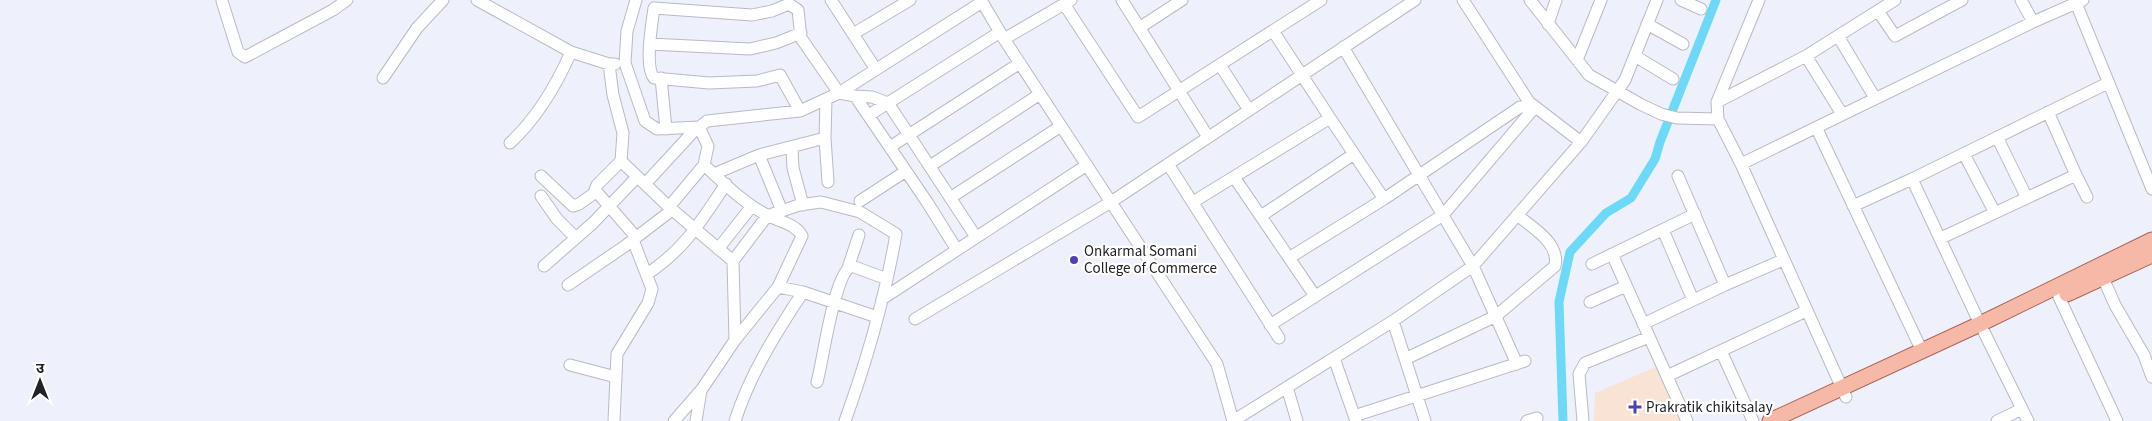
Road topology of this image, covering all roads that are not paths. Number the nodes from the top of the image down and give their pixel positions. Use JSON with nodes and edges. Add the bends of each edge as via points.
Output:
{"nodes":[{"id":1,"x":347,"y":0,"type":"edge"},
{"id":2,"x":443,"y":0,"type":"edge"},
{"id":3,"x":477,"y":0,"type":"edge"},
{"id":4,"x":636,"y":0,"type":"edge"},
{"id":5,"x":831,"y":0,"type":"edge"},
{"id":6,"x":910,"y":0,"type":"edge"},
{"id":7,"x":1122,"y":0,"type":"edge"},
{"id":8,"x":1182,"y":0,"type":"edge"},
{"id":9,"x":1321,"y":0,"type":"edge"},
{"id":10,"x":1415,"y":0,"type":"edge"},
{"id":11,"x":1463,"y":0,"type":"edge"},
{"id":12,"x":1530,"y":0,"type":"edge"},
{"id":13,"x":1556,"y":0,"type":"edge"},
{"id":14,"x":1601,"y":0,"type":"edge"},
{"id":15,"x":1657,"y":0,"type":"edge"},
{"id":16,"x":1682,"y":0,"type":"edge"},
{"id":17,"x":1759,"y":0,"type":"edge"},
{"id":18,"x":1895,"y":0,"type":"edge"},
{"id":19,"x":1962,"y":0,"type":"edge"},
{"id":20,"x":2021,"y":0,"type":"edge"},
{"id":21,"x":222,"y":1,"type":"edge"},
{"id":22,"x":982,"y":1,"type":"edge"},
{"id":23,"x":2080,"y":1,"type":"edge"},
{"id":24,"x":1067,"y":2,"type":"edge"},
{"id":25,"x":1701,"y":9,"type":"dead end"},
{"id":26,"x":1878,"y":11,"type":"junction"},
{"id":27,"x":2033,"y":22,"type":"junction"},
{"id":28,"x":1548,"y":24,"type":"junction"},
{"id":29,"x":1647,"y":24,"type":"junction"},
{"id":30,"x":1139,"y":28,"type":"junction"},
{"id":31,"x":1273,"y":31,"type":"junction"},
{"id":32,"x":801,"y":33,"type":"junction"},
{"id":33,"x":853,"y":34,"type":"junction"},
{"id":34,"x":1002,"y":36,"type":"junction"},
{"id":35,"x":1838,"y":36,"type":"junction"},
{"id":36,"x":650,"y":44,"type":"junction"},
{"id":37,"x":1683,"y":44,"type":"dead end"},
{"id":38,"x":1344,"y":47,"type":"junction"},
{"id":39,"x":571,"y":52,"type":"junction"},
{"id":40,"x":1635,"y":56,"type":"junction"},
{"id":41,"x":1806,"y":56,"type":"junction"},
{"id":42,"x":1577,"y":60,"type":"junction"},
{"id":43,"x":625,"y":63,"type":"junction"},
{"id":44,"x":1020,"y":63,"type":"junction"},
{"id":45,"x":609,"y":64,"type":"junction"},
{"id":46,"x":1220,"y":64,"type":"junction"},
{"id":47,"x":875,"y":68,"type":"junction"},
{"id":48,"x":1302,"y":75,"type":"junction"},
{"id":49,"x":383,"y":78,"type":"dead end"},
{"id":50,"x":662,"y":78,"type":"junction"},
{"id":51,"x":1673,"y":79,"type":"dead end"},
{"id":52,"x":2108,"y":82,"type":"junction"},
{"id":53,"x":1179,"y":90,"type":"junction"},
{"id":54,"x":1617,"y":92,"type":"junction"},
{"id":55,"x":839,"y":93,"type":"junction"},
{"id":56,"x":1040,"y":94,"type":"junction"},
{"id":57,"x":855,"y":96,"type":"junction"},
{"id":58,"x":1875,"y":98,"type":"junction"},
{"id":59,"x":826,"y":99,"type":"junction"},
{"id":60,"x":1717,"y":102,"type":"junction"},
{"id":61,"x":888,"y":103,"type":"junction"},
{"id":62,"x":1535,"y":107,"type":"junction"},
{"id":63,"x":1249,"y":110,"type":"junction"},
{"id":64,"x":800,"y":111,"type":"junction"},
{"id":65,"x":2048,"y":112,"type":"junction"},
{"id":66,"x":1842,"y":114,"type":"junction"},
{"id":67,"x":869,"y":115,"type":"junction"},
{"id":68,"x":1330,"y":118,"type":"junction"},
{"id":69,"x":1718,"y":119,"type":"junction"},
{"id":70,"x":702,"y":124,"type":"junction"},
{"id":71,"x":1061,"y":126,"type":"junction"},
{"id":72,"x":666,"y":129,"type":"junction"},
{"id":73,"x":1817,"y":129,"type":"junction"},
{"id":74,"x":910,"y":134,"type":"junction"},
{"id":75,"x":1208,"y":137,"type":"junction"},
{"id":76,"x":1998,"y":137,"type":"junction"},
{"id":77,"x":825,"y":138,"type":"junction"},
{"id":78,"x":1581,"y":142,"type":"junction"},
{"id":79,"x":510,"y":144,"type":"dead end"},
{"id":80,"x":890,"y":147,"type":"junction"},
{"id":81,"x":792,"y":148,"type":"junction"},
{"id":82,"x":1354,"y":154,"type":"junction"},
{"id":83,"x":1964,"y":154,"type":"junction"},
{"id":84,"x":759,"y":155,"type":"junction"},
{"id":85,"x":621,"y":161,"type":"junction"},
{"id":86,"x":1168,"y":164,"type":"junction"},
{"id":87,"x":1741,"y":164,"type":"junction"},
{"id":88,"x":704,"y":165,"type":"junction"},
{"id":89,"x":1087,"y":165,"type":"junction"},
{"id":90,"x":930,"y":166,"type":"junction"},
{"id":91,"x":906,"y":171,"type":"junction"},
{"id":92,"x":714,"y":174,"type":"junction"},
{"id":93,"x":2076,"y":175,"type":"junction"},
{"id":94,"x":541,"y":176,"type":"dead end"},
{"id":95,"x":1419,"y":176,"type":"junction"},
{"id":96,"x":1678,"y":176,"type":"dead end"},
{"id":97,"x":1234,"y":177,"type":"junction"},
{"id":98,"x":1912,"y":179,"type":"junction"},
{"id":99,"x":641,"y":180,"type":"junction"},
{"id":100,"x":828,"y":182,"type":"dead end"},
{"id":101,"x":726,"y":184,"type":"junction"},
{"id":102,"x":2152,"y":189,"type":"edge"},
{"id":103,"x":596,"y":192,"type":"junction"},
{"id":104,"x":541,"y":196,"type":"dead end"},
{"id":105,"x":2087,"y":197,"type":"dead end"},
{"id":106,"x":950,"y":198,"type":"junction"},
{"id":107,"x":2027,"y":198,"type":"junction"},
{"id":108,"x":1384,"y":199,"type":"junction"},
{"id":109,"x":860,"y":201,"type":"dead end"},
{"id":110,"x":1111,"y":202,"type":"junction"},
{"id":111,"x":1193,"y":202,"type":"junction"},
{"id":112,"x":802,"y":205,"type":"junction"},
{"id":113,"x":752,"y":206,"type":"junction"},
{"id":114,"x":1853,"y":206,"type":"junction"},
{"id":115,"x":609,"y":207,"type":"junction"},
{"id":116,"x":671,"y":209,"type":"junction"},
{"id":117,"x":782,"y":211,"type":"junction"},
{"id":118,"x":1995,"y":213,"type":"junction"},
{"id":119,"x":1695,"y":214,"type":"junction"},
{"id":120,"x":1443,"y":215,"type":"junction"},
{"id":121,"x":1517,"y":215,"type":"junction"},
{"id":122,"x":767,"y":216,"type":"junction"},
{"id":123,"x":1261,"y":216,"type":"junction"},
{"id":124,"x":695,"y":229,"type":"junction"},
{"id":125,"x":1663,"y":230,"type":"junction"},
{"id":126,"x":859,"y":235,"type":"dead end"},
{"id":127,"x":976,"y":237,"type":"junction"},
{"id":128,"x":576,"y":238,"type":"junction"},
{"id":129,"x":1941,"y":238,"type":"junction"},
{"id":130,"x":635,"y":239,"type":"junction"},
{"id":131,"x":2152,"y":240,"type":"edge"},
{"id":132,"x":718,"y":249,"type":"junction"},
{"id":133,"x":957,"y":250,"type":"junction"},
{"id":134,"x":1612,"y":254,"type":"junction"},
{"id":135,"x":2152,"y":256,"type":"edge"},
{"id":136,"x":1289,"y":258,"type":"junction"},
{"id":137,"x":1783,"y":260,"type":"junction"},
{"id":138,"x":733,"y":261,"type":"junction"},
{"id":139,"x":1592,"y":264,"type":"dead end"},
{"id":140,"x":544,"y":266,"type":"dead end"},
{"id":141,"x":1473,"y":266,"type":"junction"},
{"id":142,"x":848,"y":268,"type":"junction"},
{"id":143,"x":2100,"y":272,"type":"junction"},
{"id":144,"x":647,"y":274,"type":"junction"},
{"id":145,"x":887,"y":280,"type":"junction"},
{"id":146,"x":568,"y":285,"type":"dead end"},
{"id":147,"x":1725,"y":285,"type":"junction"},
{"id":148,"x":1626,"y":286,"type":"junction"},
{"id":149,"x":778,"y":287,"type":"junction"},
{"id":150,"x":803,"y":292,"type":"junction"},
{"id":151,"x":891,"y":293,"type":"junction"},
{"id":152,"x":1315,"y":296,"type":"junction"},
{"id":153,"x":2059,"y":297,"type":"junction"},
{"id":154,"x":1693,"y":300,"type":"junction"},
{"id":155,"x":834,"y":302,"type":"junction"},
{"id":156,"x":1590,"y":302,"type":"dead end"},
{"id":157,"x":1806,"y":311,"type":"junction"},
{"id":158,"x":1496,"y":316,"type":"junction"},
{"id":159,"x":877,"y":317,"type":"junction"},
{"id":160,"x":915,"y":320,"type":"dead end"},
{"id":161,"x":1393,"y":321,"type":"junction"},
{"id":162,"x":1643,"y":324,"type":"junction"},
{"id":163,"x":1270,"y":325,"type":"junction"},
{"id":164,"x":1982,"y":328,"type":"junction"},
{"id":165,"x":1649,"y":337,"type":"junction"},
{"id":166,"x":1279,"y":338,"type":"dead end"},
{"id":167,"x":736,"y":340,"type":"junction"},
{"id":168,"x":1721,"y":351,"type":"junction"},
{"id":169,"x":1922,"y":351,"type":"junction"},
{"id":170,"x":2148,"y":353,"type":"edge"},
{"id":171,"x":1334,"y":358,"type":"junction"},
{"id":172,"x":1405,"y":359,"type":"junction"},
{"id":173,"x":570,"y":365,"type":"dead end"},
{"id":174,"x":1667,"y":376,"type":"junction"},
{"id":175,"x":616,"y":377,"type":"junction"},
{"id":176,"x":2152,"y":377,"type":"edge"},
{"id":177,"x":817,"y":382,"type":"dead end"},
{"id":178,"x":1286,"y":388,"type":"junction"},
{"id":179,"x":702,"y":389,"type":"junction"},
{"id":180,"x":1844,"y":393,"type":"junction"},
{"id":181,"x":1417,"y":396,"type":"junction"},
{"id":182,"x":2022,"y":409,"type":"junction"},
{"id":183,"x":1355,"y":419,"type":"edge"},
{"id":184,"x":614,"y":421,"type":"edge"},
{"id":185,"x":674,"y":421,"type":"edge"},
{"id":186,"x":696,"y":421,"type":"edge"},
{"id":187,"x":735,"y":421,"type":"edge"},
{"id":188,"x":846,"y":421,"type":"edge"},
{"id":189,"x":1233,"y":421,"type":"edge"},
{"id":190,"x":1297,"y":421,"type":"edge"},
{"id":191,"x":1425,"y":421,"type":"edge"},
{"id":192,"x":1583,"y":421,"type":"edge"},
{"id":193,"x":1687,"y":421,"type":"edge"},
{"id":194,"x":1753,"y":421,"type":"edge"},
{"id":195,"x":1770,"y":421,"type":"edge"},
{"id":196,"x":1792,"y":421,"type":"edge"},
{"id":197,"x":1997,"y":421,"type":"edge"},
{"id":198,"x":2028,"y":421,"type":"edge"},
{"id":199,"x":2117,"y":421,"type":"edge"}],
"edges":[{"from":1,"to":21,"type":"street","via":[[245,56],[238,52]]},
{"from":2,"to":49,"type":"street","via":[[417,28]]},
{"from":3,"to":39,"type":"street"},
{"from":4,"to":43,"type":"street","via":[[627,31]]},
{"from":5,"to":33,"type":"street"},
{"from":6,"to":33,"type":"street"},
{"from":7,"to":30,"type":"street"},
{"from":8,"to":30,"type":"street"},
{"from":9,"to":31,"type":"street"},
{"from":10,"to":38,"type":"street"},
{"from":11,"to":62,"type":"street"},
{"from":12,"to":28,"type":"street"},
{"from":13,"to":28,"type":"street"},
{"from":14,"to":42,"type":"street"},
{"from":15,"to":29,"type":"street"},
{"from":16,"to":25,"type":"street"},
{"from":17,"to":60,"type":"street"},
{"from":18,"to":26,"type":"street"},
{"from":19,"to":26,"type":"street","via":[[1896,36]]},
{"from":20,"to":27,"type":"street"},
{"from":22,"to":34,"type":"street"},
{"from":22,"to":47,"type":"street"},
{"from":23,"to":27,"type":"street"},
{"from":23,"to":52,"type":"street"},
{"from":24,"to":34,"type":"street"},
{"from":24,"to":53,"type":"street","via":[[1138,117]]},
{"from":26,"to":35,"type":"street"},
{"from":27,"to":58,"type":"street"},
{"from":28,"to":42,"type":"street"},
{"from":29,"to":37,"type":"street"},
{"from":29,"to":40,"type":"street"},
{"from":30,"to":53,"type":"street"},
{"from":31,"to":46,"type":"street"},
{"from":31,"to":48,"type":"street"},
{"from":32,"to":36,"type":"street","via":[[750,49]]},
{"from":32,"to":36,"type":"street","via":[[798,10],[789,4],[752,14],[654,8]]},
{"from":32,"to":55,"type":"street"},
{"from":33,"to":47,"type":"street"},
{"from":34,"to":44,"type":"street"},
{"from":34,"to":61,"type":"street"},
{"from":35,"to":41,"type":"street"},
{"from":35,"to":58,"type":"street"},
{"from":36,"to":50,"type":"street","via":[[652,76]]},
{"from":38,"to":48,"type":"street"},
{"from":38,"to":95,"type":"street"},
{"from":39,"to":45,"type":"street"},
{"from":39,"to":79,"type":"street","via":[[547,99]]},
{"from":40,"to":51,"type":"street"},
{"from":40,"to":54,"type":"street"},
{"from":41,"to":60,"type":"street"},
{"from":41,"to":66,"type":"street"},
{"from":42,"to":54,"type":"street","via":[[1589,75]]},
{"from":43,"to":45,"type":"street"},
{"from":43,"to":72,"type":"street","via":[[645,121],[651,127]]},
{"from":44,"to":56,"type":"street"},
{"from":44,"to":74,"type":"street"},
{"from":45,"to":85,"type":"street","via":[[622,133]]},
{"from":46,"to":53,"type":"street"},
{"from":46,"to":63,"type":"street"},
{"from":47,"to":55,"type":"street"},
{"from":48,"to":63,"type":"street"},
{"from":48,"to":68,"type":"street"},
{"from":50,"to":64,"type":"street","via":[[709,83],[758,81],[780,75]]},
{"from":50,"to":72,"type":"street"},
{"from":52,"to":65,"type":"street"},
{"from":52,"to":102,"type":"street"},
{"from":53,"to":75,"type":"street"},
{"from":54,"to":69,"type":"street","via":[[1661,114],[1676,118]]},
{"from":54,"to":78,"type":"street"},
{"from":55,"to":57,"type":"street"},
{"from":55,"to":59,"type":"street"},
{"from":56,"to":71,"type":"street"},
{"from":56,"to":90,"type":"street"},
{"from":57,"to":61,"type":"street","via":[[872,97]]},
{"from":57,"to":67,"type":"street"},
{"from":58,"to":66,"type":"street"},
{"from":59,"to":64,"type":"street"},
{"from":59,"to":77,"type":"street"},
{"from":60,"to":69,"type":"street"},
{"from":61,"to":67,"type":"street"},
{"from":61,"to":74,"type":"street"},
{"from":62,"to":78,"type":"street"},
{"from":62,"to":95,"type":"street","via":[[1520,107]]},
{"from":62,"to":120,"type":"street"},
{"from":63,"to":75,"type":"street"},
{"from":64,"to":70,"type":"street"},
{"from":65,"to":76,"type":"street"},
{"from":65,"to":93,"type":"street"},
{"from":66,"to":73,"type":"street"},
{"from":67,"to":80,"type":"street"},
{"from":68,"to":82,"type":"street"},
{"from":68,"to":97,"type":"street"},
{"from":69,"to":87,"type":"street"},
{"from":70,"to":72,"type":"street"},
{"from":70,"to":88,"type":"street","via":[[708,146]]},
{"from":70,"to":99,"type":"street"},
{"from":71,"to":89,"type":"street"},
{"from":71,"to":106,"type":"street"},
{"from":73,"to":87,"type":"street"},
{"from":73,"to":114,"type":"street"},
{"from":74,"to":80,"type":"street"},
{"from":74,"to":90,"type":"street"},
{"from":75,"to":86,"type":"street"},
{"from":76,"to":83,"type":"street"},
{"from":76,"to":107,"type":"street"},
{"from":77,"to":81,"type":"street"},
{"from":77,"to":100,"type":"street"},
{"from":78,"to":121,"type":"street"},
{"from":80,"to":91,"type":"street"},
{"from":81,"to":84,"type":"street"},
{"from":81,"to":112,"type":"street","via":[[792,168]]},
{"from":82,"to":108,"type":"street"},
{"from":82,"to":123,"type":"street"},
{"from":83,"to":98,"type":"street"},
{"from":83,"to":118,"type":"street"},
{"from":84,"to":92,"type":"street"},
{"from":84,"to":117,"type":"street"},
{"from":85,"to":99,"type":"street"},
{"from":85,"to":103,"type":"street","via":[[597,185]]},
{"from":86,"to":110,"type":"street"},
{"from":86,"to":111,"type":"street"},
{"from":87,"to":137,"type":"street"},
{"from":88,"to":92,"type":"street"},
{"from":88,"to":116,"type":"street"},
{"from":89,"to":110,"type":"street"},
{"from":89,"to":127,"type":"street"},
{"from":90,"to":106,"type":"street"},
{"from":91,"to":109,"type":"street"},
{"from":91,"to":133,"type":"street"},
{"from":92,"to":101,"type":"street"},
{"from":93,"to":105,"type":"street"},
{"from":93,"to":107,"type":"street"},
{"from":94,"to":103,"type":"street","via":[[573,206]]},
{"from":95,"to":108,"type":"street"},
{"from":95,"to":120,"type":"street"},
{"from":96,"to":119,"type":"street"},
{"from":97,"to":111,"type":"street"},
{"from":97,"to":123,"type":"street"},
{"from":98,"to":114,"type":"street"},
{"from":98,"to":129,"type":"street"},
{"from":99,"to":115,"type":"street"},
{"from":99,"to":116,"type":"street"},
{"from":101,"to":113,"type":"street"},
{"from":101,"to":124,"type":"street"},
{"from":103,"to":115,"type":"street"},
{"from":104,"to":128,"type":"street"},
{"from":106,"to":127,"type":"street"},
{"from":107,"to":118,"type":"street"},
{"from":108,"to":136,"type":"street"},
{"from":110,"to":160,"type":"street"},
{"from":110,"to":189,"type":"street","via":[[1217,364]]},
{"from":111,"to":163,"type":"street"},
{"from":112,"to":117,"type":"street"},
{"from":112,"to":145,"type":"street","via":[[820,202],[860,212],[896,234]]},
{"from":113,"to":122,"type":"street"},
{"from":113,"to":132,"type":"street"},
{"from":114,"to":169,"type":"street"},
{"from":115,"to":128,"type":"street"},
{"from":115,"to":130,"type":"street"},
{"from":116,"to":124,"type":"street"},
{"from":116,"to":130,"type":"street"},
{"from":117,"to":122,"type":"street"},
{"from":118,"to":129,"type":"street"},
{"from":119,"to":125,"type":"street"},
{"from":119,"to":147,"type":"street"},
{"from":120,"to":141,"type":"street"},
{"from":120,"to":152,"type":"street"},
{"from":121,"to":141,"type":"street"},
{"from":121,"to":158,"type":"street","via":[[1550,243],[1557,259],[1544,277]]},
{"from":122,"to":138,"type":"street"},
{"from":122,"to":149,"type":"street","via":[[795,228],[802,236]]},
{"from":123,"to":136,"type":"street"},
{"from":124,"to":132,"type":"street"},
{"from":124,"to":144,"type":"street","via":[[676,253]]},
{"from":125,"to":134,"type":"street"},
{"from":125,"to":154,"type":"street"},
{"from":126,"to":142,"type":"street"},
{"from":127,"to":133,"type":"street"},
{"from":128,"to":140,"type":"street"},
{"from":129,"to":164,"type":"street"},
{"from":130,"to":144,"type":"street"},
{"from":130,"to":146,"type":"street"},
{"from":131,"to":143,"type":"main road"},
{"from":132,"to":138,"type":"street"},
{"from":133,"to":151,"type":"street"},
{"from":134,"to":139,"type":"street"},
{"from":134,"to":148,"type":"street"},
{"from":135,"to":143,"type":"main road"},
{"from":136,"to":152,"type":"street"},
{"from":137,"to":147,"type":"street"},
{"from":137,"to":157,"type":"street"},
{"from":138,"to":167,"type":"street"},
{"from":141,"to":158,"type":"street"},
{"from":141,"to":161,"type":"street"},
{"from":142,"to":145,"type":"street","via":[[855,267]]},
{"from":142,"to":155,"type":"street"},
{"from":143,"to":153,"type":"main road"},
{"from":143,"to":164,"type":"main road"},
{"from":143,"to":170,"type":"street","via":[[2115,306]]},
{"from":144,"to":175,"type":"street","via":[[652,289],[648,302],[617,354]]},
{"from":145,"to":151,"type":"street"},
{"from":147,"to":154,"type":"street"},
{"from":148,"to":156,"type":"street"},
{"from":148,"to":162,"type":"street"},
{"from":149,"to":150,"type":"street"},
{"from":149,"to":167,"type":"street"},
{"from":150,"to":155,"type":"street"},
{"from":150,"to":187,"type":"street","via":[[743,395]]},
{"from":151,"to":159,"type":"street"},
{"from":152,"to":163,"type":"street"},
{"from":153,"to":164,"type":"main road"},
{"from":153,"to":199,"type":"street"},
{"from":154,"to":162,"type":"street"},
{"from":155,"to":159,"type":"street"},
{"from":155,"to":177,"type":"street"},
{"from":157,"to":168,"type":"street"},
{"from":157,"to":180,"type":"street"},
{"from":158,"to":172,"type":"street"},
{"from":158,"to":181,"type":"street","via":[[1521,362]]},
{"from":159,"to":188,"type":"street"},
{"from":161,"to":171,"type":"street"},
{"from":161,"to":172,"type":"street"},
{"from":162,"to":165,"type":"street"},
{"from":163,"to":166,"type":"street"},
{"from":164,"to":169,"type":"main road"},
{"from":164,"to":180,"type":"main road"},
{"from":164,"to":182,"type":"street"},
{"from":165,"to":174,"type":"street"},
{"from":165,"to":192,"type":"street","via":[[1582,367],[1579,374]]},
{"from":167,"to":179,"type":"street"},
{"from":168,"to":174,"type":"street"},
{"from":168,"to":194,"type":"street"},
{"from":169,"to":180,"type":"main road"},
{"from":170,"to":176,"type":"street"},
{"from":171,"to":178,"type":"street"},
{"from":171,"to":183,"type":"street"},
{"from":172,"to":181,"type":"street"},
{"from":173,"to":175,"type":"street"},
{"from":174,"to":193,"type":"street"},
{"from":175,"to":184,"type":"street"},
{"from":178,"to":189,"type":"street"},
{"from":178,"to":190,"type":"street"},
{"from":179,"to":185,"type":"street"},
{"from":179,"to":186,"type":"street"},
{"from":180,"to":195,"type":"main road"},
{"from":180,"to":196,"type":"main road"},
{"from":181,"to":183,"type":"street"},
{"from":181,"to":191,"type":"street"},
{"from":182,"to":197,"type":"street"},
{"from":182,"to":198,"type":"street"}]}
